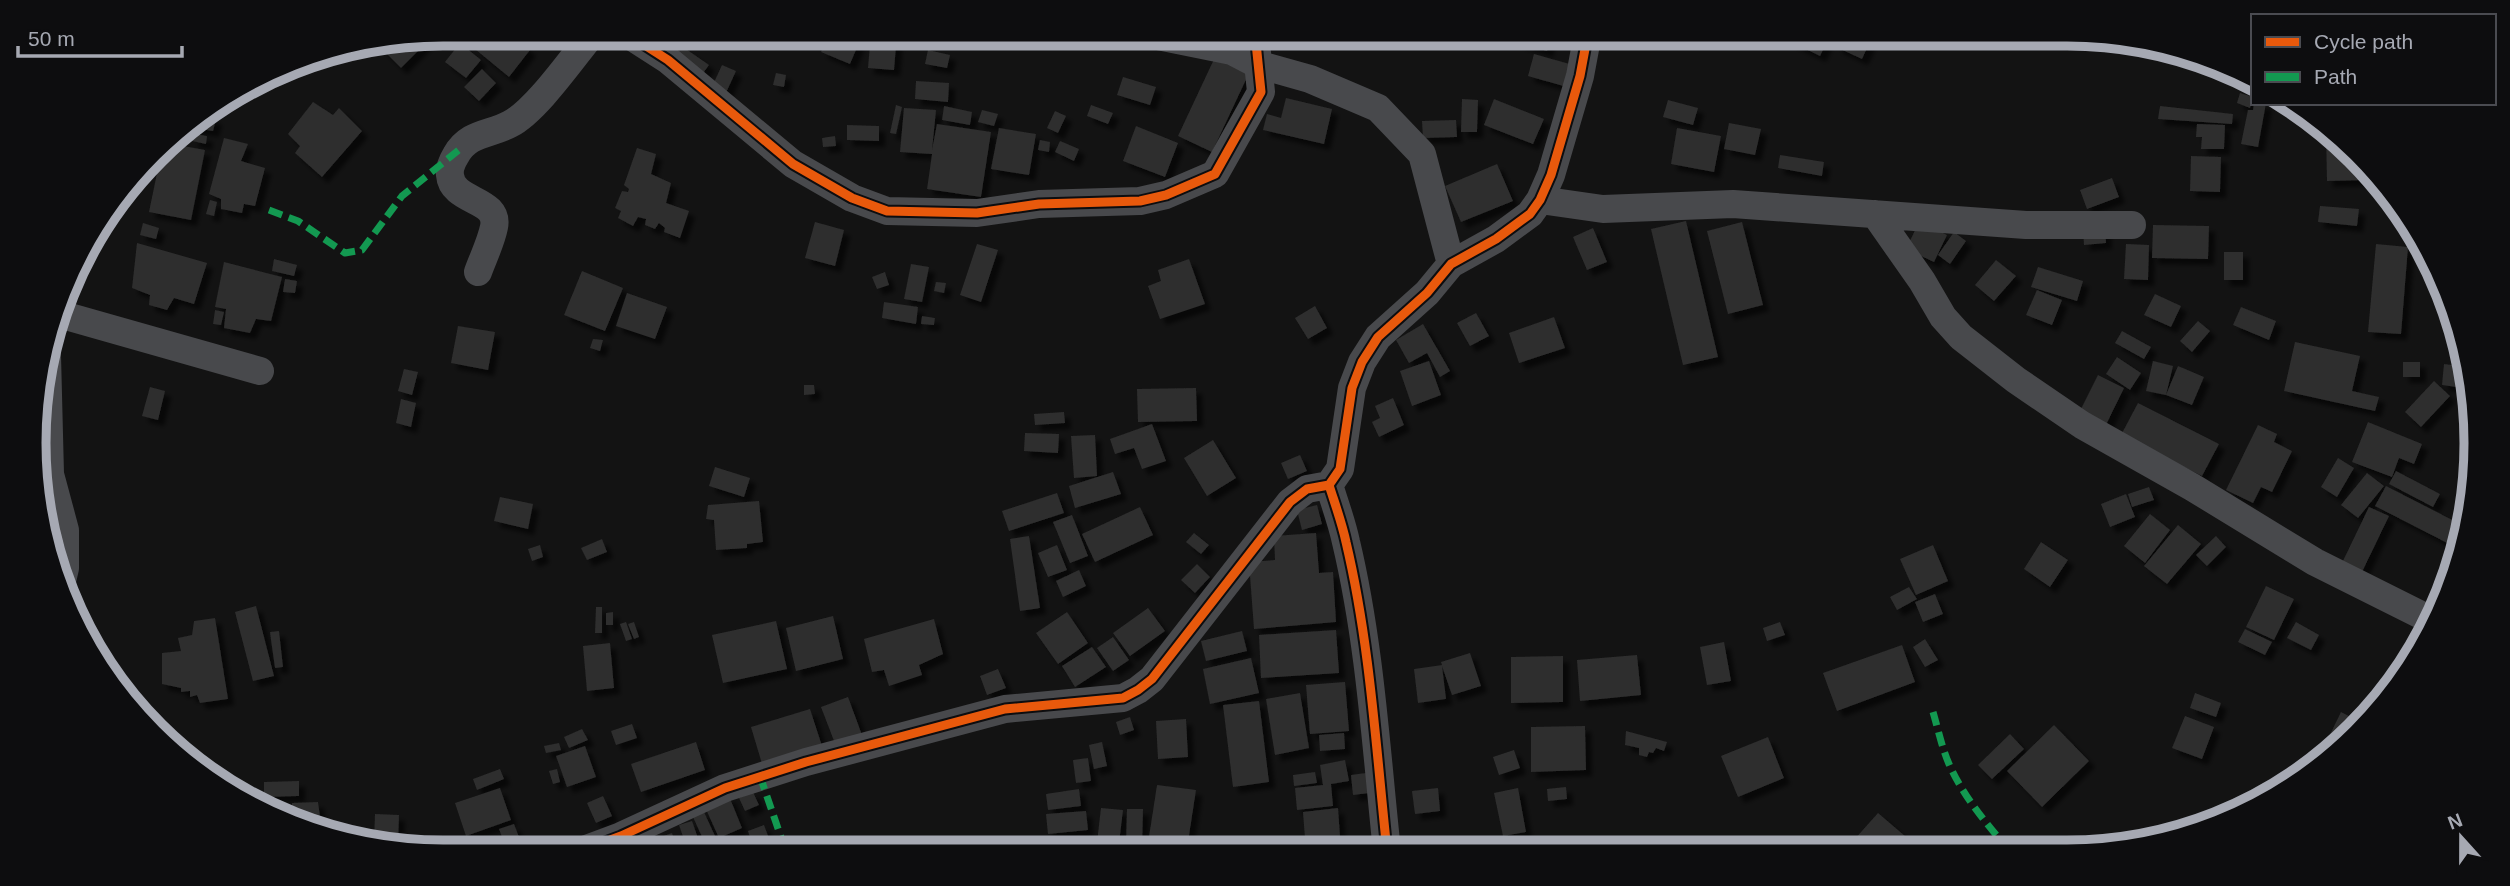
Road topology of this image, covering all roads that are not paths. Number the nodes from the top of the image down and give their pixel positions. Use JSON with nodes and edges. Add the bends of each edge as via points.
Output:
{"nodes":[{"id":1,"x":582,"y":46,"type":"edge"},
{"id":2,"x":646,"y":46,"type":"edge"},
{"id":3,"x":1207,"y":46,"type":"edge"},
{"id":4,"x":1256,"y":46,"type":"edge"},
{"id":5,"x":1586,"y":46,"type":"edge"},
{"id":6,"x":1257,"y":64,"type":"junction"},
{"id":7,"x":1540,"y":200,"type":"junction"},
{"id":8,"x":1875,"y":215,"type":"junction"},
{"id":9,"x":2132,"y":225,"type":"dead end"},
{"id":10,"x":1451,"y":264,"type":"junction"},
{"id":11,"x":478,"y":272,"type":"dead end"},
{"id":12,"x":67,"y":316,"type":"edge"},
{"id":13,"x":260,"y":371,"type":"dead end"},
{"id":14,"x":47,"y":413,"type":"edge"},
{"id":15,"x":46,"y":469,"type":"edge"},
{"id":16,"x":47,"y":477,"type":"edge"},
{"id":17,"x":1329,"y":485,"type":"junction"},
{"id":18,"x":65,"y":565,"type":"edge"},
{"id":19,"x":2425,"y":617,"type":"edge"},
{"id":20,"x":610,"y":840,"type":"edge"},
{"id":21,"x":1386,"y":840,"type":"edge"}],
"edges":[{"from":1,"to":11,"type":"street","via":[[528,112],[509,125],[474,136],[453,161],[449,174],[454,188],[494,215],[495,226]]},
{"from":2,"to":6,"type":"street","via":[[793,164],[852,198],[887,211],[925,213],[1140,201],[1205,180],[1215,174],[1261,92]]},
{"from":3,"to":6,"type":"street","via":[[1232,51]]},
{"from":4,"to":6,"type":"street"},
{"from":5,"to":7,"type":"street"},
{"from":6,"to":10,"type":"street","via":[[1310,79],[1378,108],[1422,154]]},
{"from":7,"to":8,"type":"street","via":[[1603,209],[1732,204]]},
{"from":7,"to":10,"type":"street","via":[[1530,214],[1496,239]]},
{"from":8,"to":9,"type":"street","via":[[2026,225]]},
{"from":8,"to":19,"type":"street","via":[[1943,317],[2016,380],[2082,425],[2315,562]]},
{"from":10,"to":17,"type":"street","via":[[1427,293],[1378,337],[1362,362],[1352,388],[1340,469]]},
{"from":12,"to":13,"type":"street"},
{"from":14,"to":15,"type":"street"},
{"from":16,"to":18,"type":"street","via":[[65,530]]},
{"from":17,"to":20,"type":"street","via":[[1307,489],[1290,502],[1152,679],[1130,694],[1114,700],[1005,709],[806,761],[724,788]]},
{"from":17,"to":21,"type":"street","via":[[1355,588]]}]}
